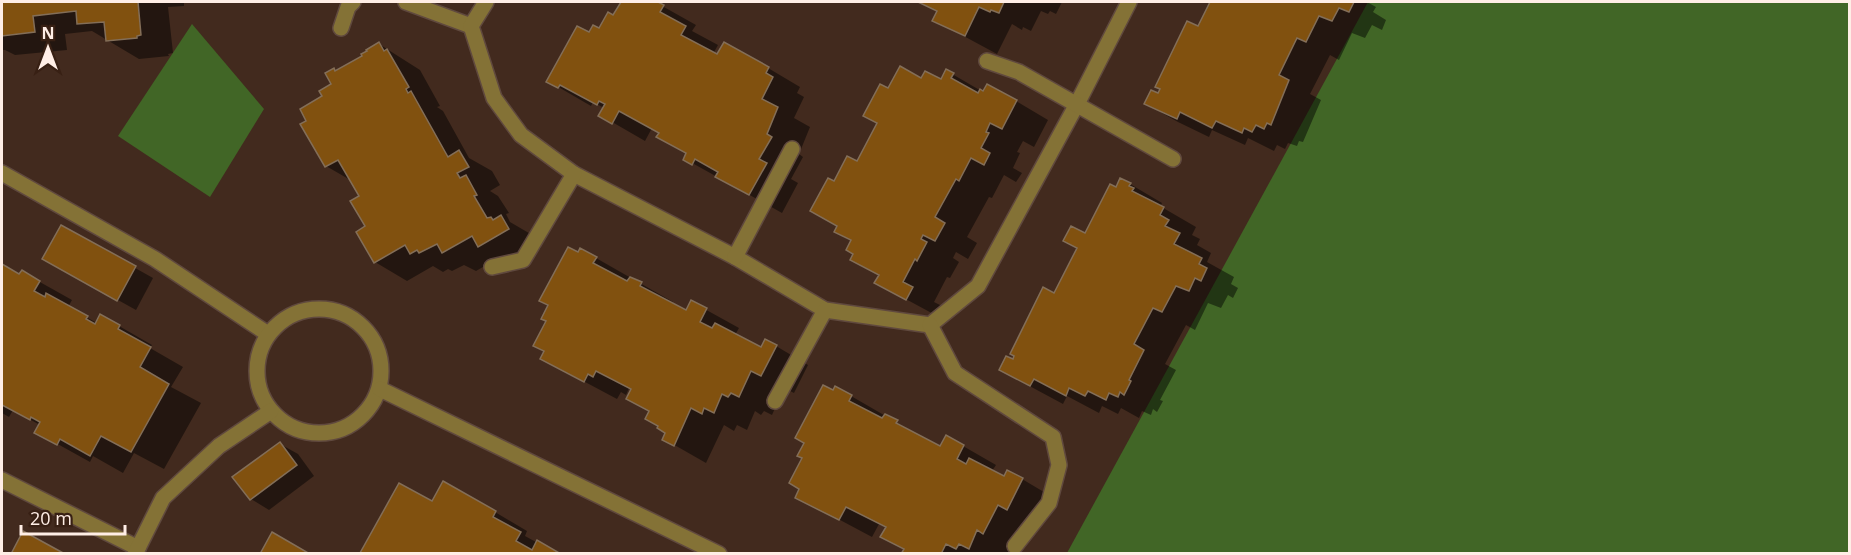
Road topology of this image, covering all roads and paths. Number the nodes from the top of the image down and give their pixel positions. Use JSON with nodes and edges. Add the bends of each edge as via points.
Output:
{"nodes":[{"id":1,"x":353,"y":2,"type":"edge"},
{"id":2,"x":406,"y":2,"type":"edge"},
{"id":3,"x":486,"y":2,"type":"edge"},
{"id":4,"x":1129,"y":2,"type":"edge"},
{"id":5,"x":471,"y":26,"type":"junction"},
{"id":6,"x":341,"y":28,"type":"dead end"},
{"id":7,"x":987,"y":61,"type":"dead end"},
{"id":8,"x":1077,"y":104,"type":"junction"},
{"id":9,"x":792,"y":149,"type":"dead end"},
{"id":10,"x":1173,"y":159,"type":"dead end"},
{"id":11,"x":2,"y":173,"type":"edge"},
{"id":12,"x":574,"y":174,"type":"junction"},
{"id":13,"x":735,"y":257,"type":"junction"},
{"id":14,"x":492,"y":267,"type":"dead end"},
{"id":15,"x":825,"y":310,"type":"junction"},
{"id":16,"x":930,"y":326,"type":"junction"},
{"id":17,"x":268,"y":334,"type":"junction"},
{"id":18,"x":380,"y":389,"type":"junction"},
{"id":19,"x":775,"y":401,"type":"dead end"},
{"id":20,"x":271,"y":411,"type":"junction"},
{"id":21,"x":2,"y":480,"type":"edge"},
{"id":22,"x":1015,"y":546,"type":"dead end"},
{"id":23,"x":136,"y":551,"type":"edge"},
{"id":24,"x":719,"y":554,"type":"edge"}],
"edges":[{"from":1,"to":6,"type":"lane"},
{"from":2,"to":5,"type":"lane"},
{"from":3,"to":5,"type":"lane"},
{"from":4,"to":8,"type":"lane"},
{"from":5,"to":12,"type":"lane","via":[[494,98],[521,135]]},
{"from":7,"to":8,"type":"lane","via":[[1019,72]]},
{"from":8,"to":10,"type":"lane"},
{"from":8,"to":16,"type":"lane","via":[[978,286]]},
{"from":9,"to":13,"type":"lane"},
{"from":11,"to":17,"type":"lane","via":[[154,259]]},
{"from":12,"to":13,"type":"lane"},
{"from":12,"to":14,"type":"lane","via":[[523,260]]},
{"from":13,"to":15,"type":"lane"},
{"from":15,"to":16,"type":"lane"},
{"from":15,"to":19,"type":"lane"},
{"from":16,"to":22,"type":"lane","via":[[955,373],[1053,437],[1059,465],[1049,503]]},
{"from":17,"to":18,"type":"lane","via":[[282,320],[300,311],[339,311],[370,333],[383,370]]},
{"from":17,"to":20,"type":"lane","via":[[259,352],[256,373],[260,393]]},
{"from":18,"to":20,"type":"lane","via":[[371,407],[358,420],[341,430],[322,434],[285,424]]},
{"from":18,"to":24,"type":"lane"},
{"from":20,"to":23,"type":"lane","via":[[219,446],[163,498]]},
{"from":21,"to":23,"type":"lane"}]}
